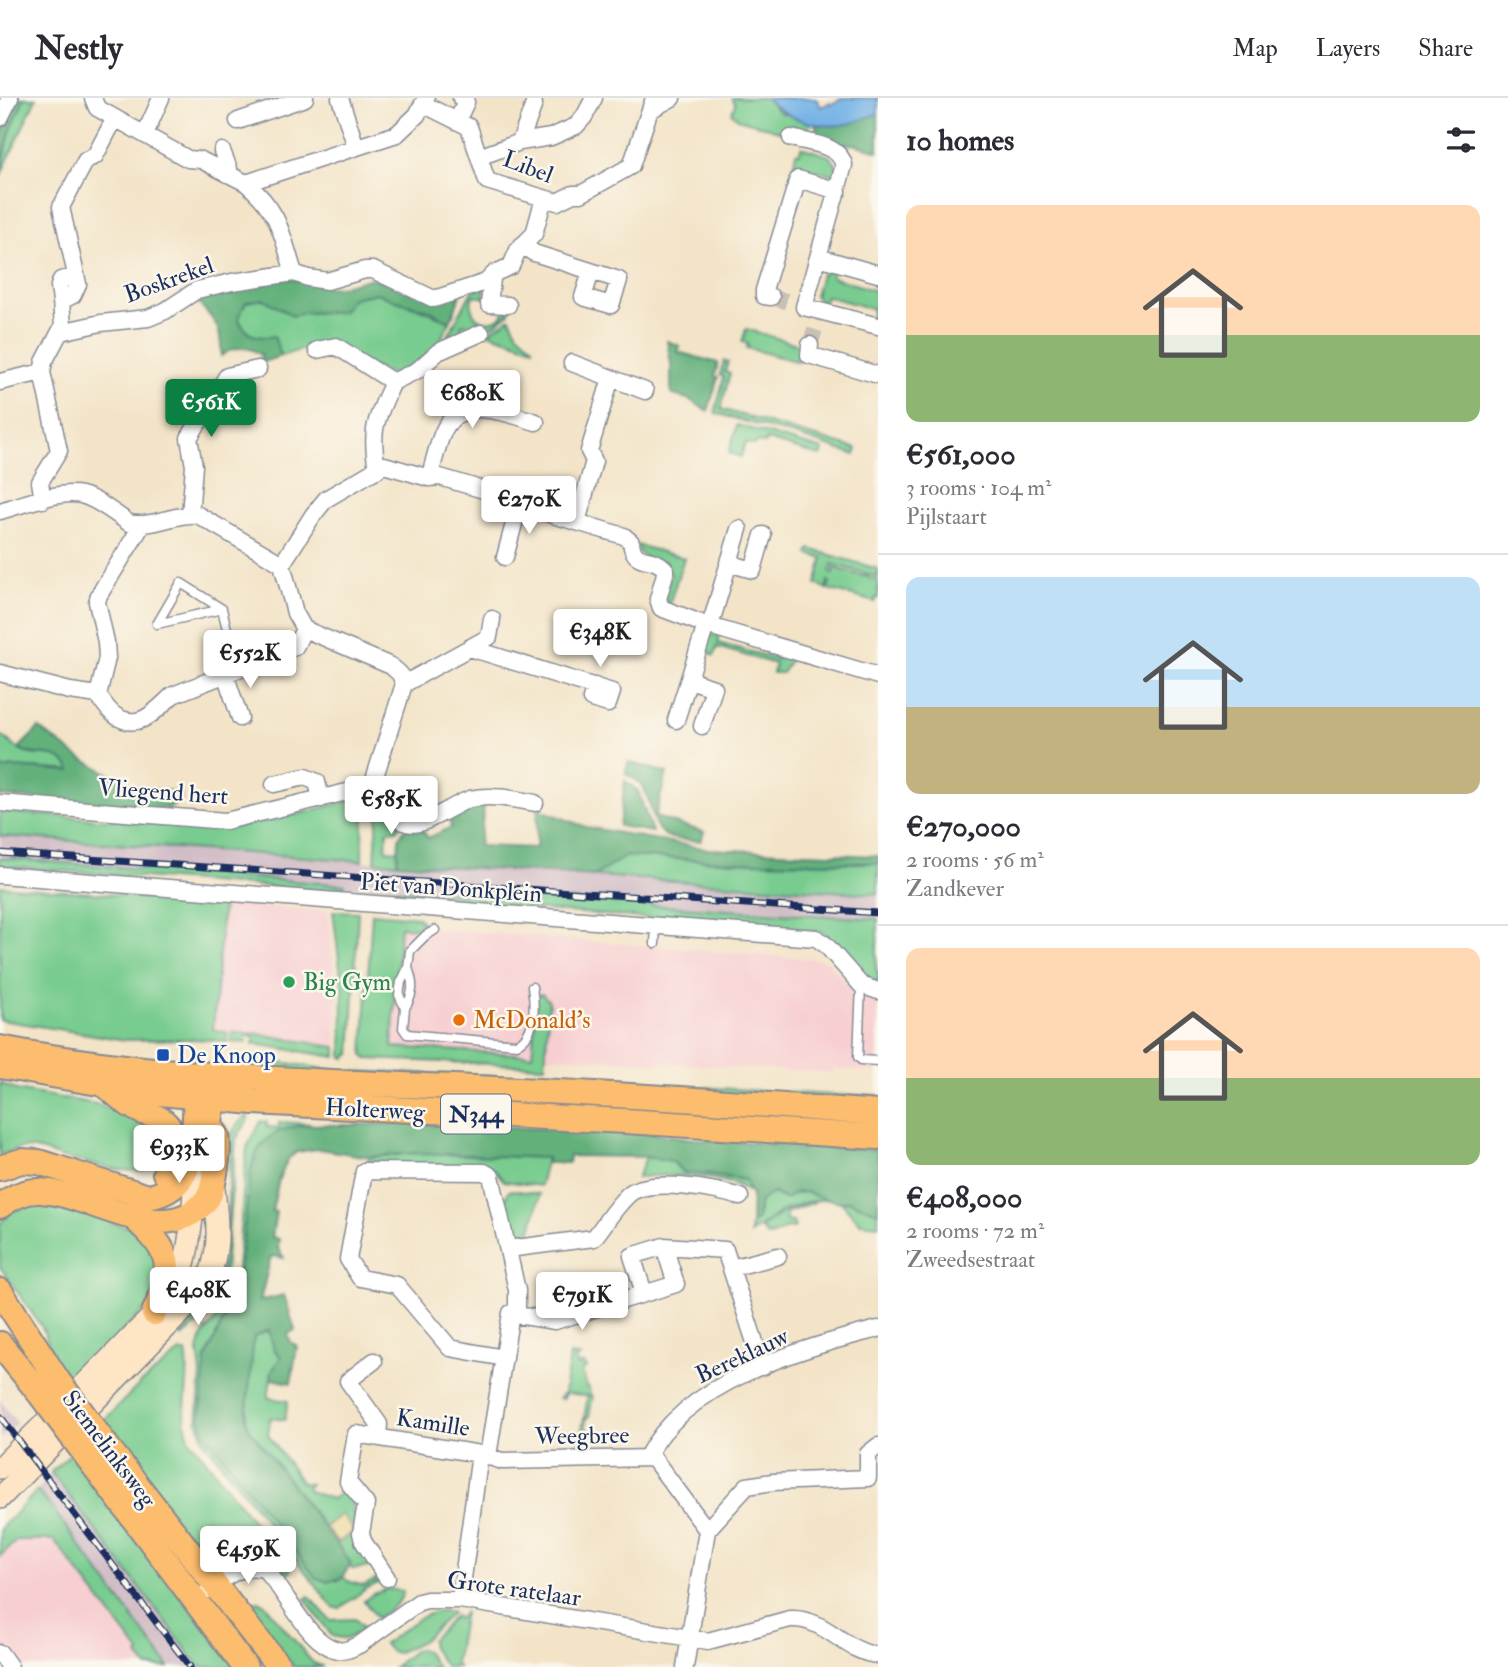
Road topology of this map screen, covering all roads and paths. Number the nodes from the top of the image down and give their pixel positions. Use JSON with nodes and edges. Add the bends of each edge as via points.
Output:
{"nodes":[{"id":1,"x":93,"y":98,"type":"edge"},
{"id":2,"x":161,"y":98,"type":"edge"},
{"id":3,"x":305,"y":98,"type":"edge"},
{"id":4,"x":340,"y":98,"type":"edge"},
{"id":5,"x":461,"y":98,"type":"edge"},
{"id":6,"x":594,"y":98,"type":"edge"},
{"id":7,"x":672,"y":98,"type":"edge"},
{"id":8,"x":424,"y":101,"type":"edge"},
{"id":9,"x":653,"y":103,"type":"edge"},
{"id":10,"x":534,"y":104,"type":"dead end"},
{"id":11,"x":115,"y":118,"type":"junction"},
{"id":12,"x":238,"y":121,"type":"dead end"},
{"id":13,"x":457,"y":121,"type":"junction"},
{"id":14,"x":145,"y":134,"type":"junction"},
{"id":15,"x":791,"y":138,"type":"dead end"},
{"id":16,"x":520,"y":142,"type":"junction"},
{"id":17,"x":356,"y":148,"type":"junction"},
{"id":18,"x":222,"y":151,"type":"dead end"},
{"id":19,"x":478,"y":157,"type":"junction"},
{"id":20,"x":227,"y":174,"type":"junction"},
{"id":21,"x":246,"y":183,"type":"junction"},
{"id":22,"x":838,"y":191,"type":"junction"},
{"id":23,"x":544,"y":198,"type":"junction"},
{"id":24,"x":522,"y":245,"type":"junction"},
{"id":25,"x":818,"y":257,"type":"junction"},
{"id":26,"x":591,"y":272,"type":"dead end"},
{"id":27,"x":293,"y":273,"type":"junction"},
{"id":28,"x":878,"y":274,"type":"edge"},
{"id":29,"x":492,"y":279,"type":"junction"},
{"id":30,"x":771,"y":297,"type":"dead end"},
{"id":31,"x":508,"y":305,"type":"dead end"},
{"id":32,"x":878,"y":326,"type":"edge"},
{"id":33,"x":61,"y":332,"type":"junction"},
{"id":34,"x":481,"y":333,"type":"dead end"},
{"id":35,"x":810,"y":345,"type":"dead end"},
{"id":36,"x":317,"y":350,"type":"dead end"},
{"id":37,"x":572,"y":363,"type":"dead end"},
{"id":38,"x":258,"y":369,"type":"dead end"},
{"id":39,"x":42,"y":372,"type":"junction"},
{"id":40,"x":878,"y":375,"type":"edge"},
{"id":41,"x":611,"y":378,"type":"junction"},
{"id":42,"x":0,"y":382,"type":"edge"},
{"id":43,"x":393,"y":382,"type":"junction"},
{"id":44,"x":645,"y":391,"type":"dead end"},
{"id":45,"x":536,"y":422,"type":"dead end"},
{"id":46,"x":377,"y":470,"type":"junction"},
{"id":47,"x":429,"y":478,"type":"junction"},
{"id":48,"x":43,"y":500,"type":"junction"},
{"id":49,"x":519,"y":505,"type":"junction"},
{"id":50,"x":0,"y":511,"type":"edge"},
{"id":51,"x":190,"y":514,"type":"junction"},
{"id":52,"x":577,"y":522,"type":"junction"},
{"id":53,"x":142,"y":525,"type":"junction"},
{"id":54,"x":739,"y":529,"type":"dead end"},
{"id":55,"x":763,"y":535,"type":"dead end"},
{"id":56,"x":505,"y":557,"type":"dead end"},
{"id":57,"x":282,"y":564,"type":"junction"},
{"id":58,"x":728,"y":564,"type":"junction"},
{"id":59,"x":222,"y":609,"type":"junction"},
{"id":60,"x":492,"y":619,"type":"dead end"},
{"id":61,"x":708,"y":626,"type":"junction"},
{"id":62,"x":304,"y":629,"type":"junction"},
{"id":63,"x":470,"y":648,"type":"junction"},
{"id":64,"x":231,"y":672,"type":"junction"},
{"id":65,"x":0,"y":673,"type":"edge"},
{"id":66,"x":878,"y":676,"type":"edge"},
{"id":67,"x":689,"y":680,"type":"junction"},
{"id":68,"x":404,"y":684,"type":"junction"},
{"id":69,"x":595,"y":687,"type":"dead end"},
{"id":70,"x":97,"y":695,"type":"junction"},
{"id":71,"x":240,"y":718,"type":"dead end"},
{"id":72,"x":676,"y":720,"type":"dead end"},
{"id":73,"x":702,"y":726,"type":"dead end"},
{"id":74,"x":274,"y":784,"type":"dead end"},
{"id":75,"x":372,"y":786,"type":"junction"},
{"id":76,"x":321,"y":799,"type":"junction"},
{"id":77,"x":0,"y":803,"type":"edge"},
{"id":78,"x":535,"y":803,"type":"dead end"},
{"id":79,"x":0,"y":875,"type":"edge"},
{"id":80,"x":656,"y":926,"type":"junction"},
{"id":81,"x":435,"y":930,"type":"dead end"},
{"id":82,"x":655,"y":944,"type":"dead end"},
{"id":83,"x":861,"y":985,"type":"junction"},
{"id":84,"x":532,"y":987,"type":"dead end"},
{"id":85,"x":878,"y":991,"type":"edge"},
{"id":86,"x":0,"y":1048,"type":"edge"},
{"id":87,"x":878,"y":1061,"type":"edge"},
{"id":88,"x":0,"y":1066,"type":"edge"},
{"id":89,"x":206,"y":1074,"type":"junction"},
{"id":90,"x":104,"y":1085,"type":"junction"},
{"id":91,"x":150,"y":1092,"type":"junction"},
{"id":92,"x":205,"y":1098,"type":"junction"},
{"id":93,"x":253,"y":1102,"type":"junction"},
{"id":94,"x":878,"y":1112,"type":"edge"},
{"id":95,"x":878,"y":1137,"type":"edge"},
{"id":96,"x":201,"y":1142,"type":"junction"},
{"id":97,"x":0,"y":1168,"type":"edge"},
{"id":98,"x":214,"y":1188,"type":"junction"},
{"id":99,"x":123,"y":1189,"type":"junction"},
{"id":100,"x":740,"y":1197,"type":"dead end"},
{"id":101,"x":0,"y":1206,"type":"edge"},
{"id":102,"x":141,"y":1207,"type":"junction"},
{"id":103,"x":191,"y":1214,"type":"junction"},
{"id":104,"x":664,"y":1246,"type":"junction"},
{"id":105,"x":508,"y":1249,"type":"junction"},
{"id":106,"x":778,"y":1256,"type":"dead end"},
{"id":107,"x":731,"y":1268,"type":"junction"},
{"id":108,"x":208,"y":1281,"type":"junction"},
{"id":109,"x":0,"y":1291,"type":"edge"},
{"id":110,"x":644,"y":1293,"type":"junction"},
{"id":111,"x":154,"y":1313,"type":"junction"},
{"id":112,"x":517,"y":1315,"type":"junction"},
{"id":113,"x":878,"y":1329,"type":"edge"},
{"id":114,"x":0,"y":1344,"type":"edge"},
{"id":115,"x":504,"y":1358,"type":"junction"},
{"id":116,"x":374,"y":1361,"type":"dead end"},
{"id":117,"x":763,"y":1367,"type":"junction"},
{"id":118,"x":50,"y":1388,"type":"junction"},
{"id":119,"x":378,"y":1437,"type":"junction"},
{"id":120,"x":878,"y":1446,"type":"edge"},
{"id":121,"x":98,"y":1452,"type":"junction"},
{"id":122,"x":484,"y":1455,"type":"junction"},
{"id":123,"x":647,"y":1457,"type":"junction"},
{"id":124,"x":0,"y":1468,"type":"edge"},
{"id":125,"x":0,"y":1498,"type":"edge"},
{"id":126,"x":707,"y":1530,"type":"junction"},
{"id":127,"x":387,"y":1578,"type":"dead end"},
{"id":128,"x":214,"y":1586,"type":"junction"},
{"id":129,"x":460,"y":1600,"type":"junction"},
{"id":130,"x":193,"y":1601,"type":"junction"},
{"id":131,"x":690,"y":1640,"type":"junction"},
{"id":132,"x":0,"y":1653,"type":"edge"},
{"id":133,"x":868,"y":1659,"type":"edge"},
{"id":134,"x":10,"y":1667,"type":"edge"},
{"id":135,"x":245,"y":1667,"type":"edge"},
{"id":136,"x":279,"y":1667,"type":"edge"},
{"id":137,"x":685,"y":1667,"type":"edge"}],
"edges":[{"from":1,"to":11,"type":"street","via":[[97,108]]},
{"from":2,"to":14,"type":"street"},
{"from":3,"to":12,"type":"street"},
{"from":4,"to":17,"type":"street"},
{"from":5,"to":13,"type":"street","via":[[465,105]]},
{"from":6,"to":16,"type":"street","name":"Libel","via":[[576,126],[551,137]]},
{"from":7,"to":9,"type":"street","name":"Libel"},
{"from":8,"to":13,"type":"street"},
{"from":8,"to":17,"type":"street","via":[[418,115],[397,134]]},
{"from":9,"to":23,"type":"street","name":"Libel","via":[[635,160],[627,170],[581,194],[556,202]]},
{"from":10,"to":16,"type":"street","name":"Libel"},
{"from":11,"to":14,"type":"street"},
{"from":11,"to":33,"type":"street","via":[[61,207],[78,284],[75,293],[61,301]]},
{"from":13,"to":19,"type":"street","via":[[469,127]]},
{"from":14,"to":20,"type":"street","via":[[188,159],[201,160]]},
{"from":15,"to":22,"type":"street","via":[[833,149],[842,157]]},
{"from":16,"to":19,"type":"street","name":"Libel"},
{"from":17,"to":21,"type":"street"},
{"from":18,"to":20,"type":"street"},
{"from":19,"to":23,"type":"street","name":"Libel","via":[[487,181]]},
{"from":20,"to":21,"type":"street"},
{"from":21,"to":27,"type":"street","via":[[275,215]]},
{"from":22,"to":25,"type":"street"},
{"from":22,"to":30,"type":"street","via":[[798,179],[764,290],[764,296]]},
{"from":23,"to":24,"type":"street","name":"Boskrekel","via":[[534,234]]},
{"from":24,"to":26,"type":"street"},
{"from":24,"to":29,"type":"street","name":"Boskrekel","via":[[511,266]]},
{"from":25,"to":28,"type":"street"},
{"from":25,"to":32,"type":"street","via":[[808,311]]},
{"from":27,"to":29,"type":"street","name":"Boskrekel","via":[[327,281],[373,270],[433,299]]},
{"from":27,"to":33,"type":"street","name":"Boskrekel","via":[[197,290],[148,318]]},
{"from":29,"to":31,"type":"street","via":[[489,304]]},
{"from":33,"to":39,"type":"street"},
{"from":34,"to":43,"type":"street","via":[[439,352],[418,370]]},
{"from":35,"to":40,"type":"street","via":[[810,355]]},
{"from":36,"to":43,"type":"street","via":[[336,346]]},
{"from":37,"to":41,"type":"street"},
{"from":38,"to":51,"type":"street","via":[[227,376],[189,438],[194,466]]},
{"from":39,"to":42,"type":"street"},
{"from":39,"to":48,"type":"street","via":[[59,451],[40,482]]},
{"from":41,"to":44,"type":"street"},
{"from":41,"to":52,"type":"street","via":[[589,451],[594,461]]},
{"from":43,"to":46,"type":"street","via":[[374,425]]},
{"from":45,"to":47,"type":"street","via":[[477,408],[455,418],[445,428]]},
{"from":46,"to":47,"type":"street","via":[[384,465]]},
{"from":46,"to":57,"type":"street","via":[[327,499]]},
{"from":47,"to":49,"type":"street","via":[[440,477],[507,497]]},
{"from":48,"to":50,"type":"street"},
{"from":48,"to":53,"type":"street","via":[[83,495],[128,523]]},
{"from":49,"to":52,"type":"street"},
{"from":49,"to":56,"type":"street"},
{"from":51,"to":53,"type":"street"},
{"from":51,"to":57,"type":"street","via":[[204,517]]},
{"from":52,"to":61,"type":"street","via":[[624,536],[635,556],[664,566],[661,608]]},
{"from":53,"to":70,"type":"street","via":[[97,601],[107,658]]},
{"from":54,"to":58,"type":"street"},
{"from":55,"to":58,"type":"street","via":[[753,570]]},
{"from":57,"to":62,"type":"street"},
{"from":58,"to":61,"type":"street"},
{"from":59,"to":59,"type":"lane","via":[[181,583],[157,624],[183,618]]},
{"from":59,"to":64,"type":"lane"},
{"from":60,"to":63,"type":"street","via":[[489,637]]},
{"from":61,"to":66,"type":"street"},
{"from":61,"to":67,"type":"street"},
{"from":62,"to":64,"type":"street","via":[[295,648]]},
{"from":62,"to":68,"type":"street","via":[[391,666]]},
{"from":63,"to":68,"type":"street"},
{"from":63,"to":69,"type":"street"},
{"from":64,"to":70,"type":"street","via":[[173,695],[158,711],[137,720],[113,715]]},
{"from":64,"to":71,"type":"street"},
{"from":65,"to":70,"type":"street"},
{"from":67,"to":72,"type":"street"},
{"from":67,"to":73,"type":"street","via":[[713,688]]},
{"from":68,"to":75,"type":"street"},
{"from":74,"to":76,"type":"street","via":[[305,777],[317,782]]},
{"from":75,"to":76,"type":"street","name":"Vliegend hert"},
{"from":75,"to":78,"type":"street","via":[[402,821],[412,824],[468,799],[510,798]]},
{"from":76,"to":77,"type":"street","name":"Vliegend hert","via":[[226,821]]},
{"from":79,"to":80,"type":"street","name":"Piet van Donkplein"},
{"from":80,"to":82,"type":"lane"},
{"from":80,"to":83,"type":"street","name":"Piet van Donkplein","via":[[816,938]]},
{"from":81,"to":84,"type":"lane","via":[[410,951],[412,997],[405,1008],[403,1028],[410,1036],[514,1045],[524,1041],[530,1031]]},
{"from":83,"to":85,"type":"street"},
{"from":83,"to":87,"type":"lane","via":[[858,1056]]},
{"from":86,"to":89,"type":"main road","name":"Holterweg","number":"N344","via":[[67,1060]]},
{"from":88,"to":90,"type":"main road","name":"Holterweg","number":"N344"},
{"from":89,"to":92,"type":"main road"},
{"from":89,"to":94,"type":"main road","name":"Holterweg","number":"N344"},
{"from":90,"to":91,"type":"main road","name":"Holterweg","number":"N344"},
{"from":90,"to":99,"type":"main road","via":[[166,1124],[175,1145],[165,1173]]},
{"from":91,"to":92,"type":"main road","name":"Holterweg","number":"N344"},
{"from":91,"to":96,"type":"main road"},
{"from":92,"to":93,"type":"main road","name":"Holterweg","number":"N344"},
{"from":92,"to":96,"type":"main road"},
{"from":93,"to":95,"type":"main road","name":"Holterweg","number":"N344"},
{"from":93,"to":96,"type":"main road"},
{"from":96,"to":98,"type":"main road"},
{"from":96,"to":102,"type":"main road","via":[[176,1186]]},
{"from":96,"to":103,"type":"street"},
{"from":97,"to":99,"type":"main road","via":[[21,1161],[39,1162]]},
{"from":98,"to":103,"type":"main road"},
{"from":98,"to":108,"type":"street","via":[[218,1230]]},
{"from":99,"to":102,"type":"main road"},
{"from":100,"to":105,"type":"street","via":[[704,1189],[648,1186],[629,1192],[594,1238]]},
{"from":101,"to":102,"type":"main road","via":[[16,1195],[42,1191]]},
{"from":102,"to":103,"type":"main road","via":[[168,1221]]},
{"from":102,"to":111,"type":"main road","via":[[167,1261],[167,1279]]},
{"from":103,"to":108,"type":"street","via":[[202,1233]]},
{"from":103,"to":111,"type":"street","via":[[180,1274],[172,1294]]},
{"from":104,"to":107,"type":"street","via":[[725,1250]]},
{"from":104,"to":110,"type":"street","via":[[632,1256]]},
{"from":104,"to":110,"type":"street","via":[[676,1284]]},
{"from":105,"to":112,"type":"street"},
{"from":105,"to":115,"type":"street","via":[[491,1176],[484,1172],[363,1171],[348,1259],[360,1278],[397,1285],[450,1348]]},
{"from":106,"to":107,"type":"street"},
{"from":107,"to":117,"type":"street"},
{"from":108,"to":125,"type":"street"},
{"from":109,"to":118,"type":"main road","name":"Siemelinksweg"},
{"from":110,"to":112,"type":"street","via":[[555,1321]]},
{"from":111,"to":124,"type":"street"},
{"from":112,"to":115,"type":"street","via":[[511,1313]]},
{"from":113,"to":117,"type":"street","name":"Bereklauw"},
{"from":114,"to":118,"type":"main road","name":"Siemelinksweg"},
{"from":115,"to":122,"type":"street"},
{"from":116,"to":119,"type":"street","name":"Kamille","via":[[348,1381],[379,1424]]},
{"from":117,"to":123,"type":"street","name":"Bereklauw","via":[[717,1388],[686,1409]]},
{"from":118,"to":121,"type":"main road","name":"Siemelinksweg","bridge":true},
{"from":119,"to":122,"type":"street","name":"Kamille"},
{"from":119,"to":127,"type":"street","name":"Kamille","via":[[356,1434],[348,1482],[366,1504],[361,1533]]},
{"from":120,"to":126,"type":"street","via":[[868,1454],[868,1478],[747,1486]]},
{"from":121,"to":128,"type":"main road","name":"Siemelinksweg"},
{"from":121,"to":130,"type":"main road","name":"Siemelinksweg"},
{"from":122,"to":123,"type":"street","name":"Weegbree","via":[[502,1461]]},
{"from":122,"to":129,"type":"street"},
{"from":123,"to":126,"type":"street","name":"Weegbree","via":[[653,1458]]},
{"from":126,"to":131,"type":"street"},
{"from":128,"to":129,"type":"street","name":"Grote ratelaar","via":[[242,1569],[264,1569],[313,1635],[337,1650],[359,1645],[419,1602]]},
{"from":128,"to":130,"type":"street","name":"Grote ratelaar"},
{"from":128,"to":136,"type":"main road","name":"Siemelinksweg"},
{"from":129,"to":131,"type":"street","name":"Grote ratelaar"},
{"from":130,"to":135,"type":"main road","name":"Siemelinksweg"},
{"from":131,"to":133,"type":"street","name":"Grote ratelaar","via":[[708,1641],[802,1619]]},
{"from":131,"to":137,"type":"street"},
{"from":132,"to":134,"type":"street"}]}
